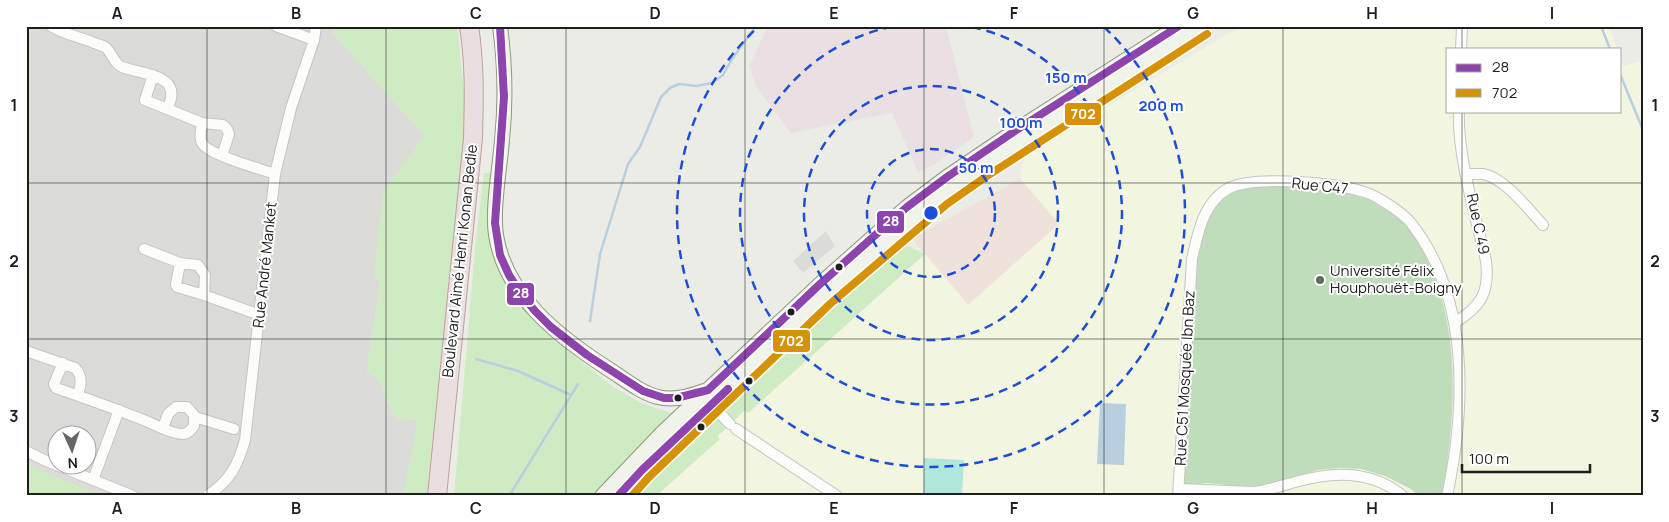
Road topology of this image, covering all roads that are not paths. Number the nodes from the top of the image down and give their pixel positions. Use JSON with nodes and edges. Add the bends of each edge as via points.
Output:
{"nodes":[{"id":1,"x":51,"y":26,"type":"edge"},
{"id":2,"x":276,"y":26,"type":"edge"},
{"id":3,"x":316,"y":26,"type":"edge"},
{"id":4,"x":469,"y":26,"type":"edge"},
{"id":5,"x":479,"y":26,"type":"edge"},
{"id":6,"x":500,"y":26,"type":"edge"},
{"id":7,"x":1179,"y":26,"type":"edge"},
{"id":8,"x":1202,"y":26,"type":"edge"},
{"id":9,"x":1462,"y":26,"type":"edge"},
{"id":10,"x":71,"y":30,"type":"edge"},
{"id":11,"x":314,"y":40,"type":"junction"},
{"id":12,"x":1461,"y":48,"type":"edge"},
{"id":13,"x":153,"y":75,"type":"junction"},
{"id":14,"x":167,"y":108,"type":"junction"},
{"id":15,"x":1459,"y":112,"type":"edge"},
{"id":16,"x":202,"y":123,"type":"junction"},
{"id":17,"x":222,"y":156,"type":"junction"},
{"id":18,"x":275,"y":174,"type":"junction"},
{"id":19,"x":1467,"y":174,"type":"junction"},
{"id":20,"x":1543,"y":224,"type":"dead end"},
{"id":21,"x":461,"y":248,"type":"junction"},
{"id":22,"x":144,"y":249,"type":"dead end"},
{"id":23,"x":1192,"y":259,"type":"joint"},
{"id":24,"x":180,"y":263,"type":"junction"},
{"id":25,"x":204,"y":294,"type":"junction"},
{"id":26,"x":260,"y":315,"type":"junction"},
{"id":27,"x":1454,"y":323,"type":"junction"},
{"id":28,"x":26,"y":351,"type":"edge"},
{"id":29,"x":64,"y":362,"type":"junction"},
{"id":30,"x":708,"y":390,"type":"junction"},
{"id":31,"x":78,"y":395,"type":"junction"},
{"id":32,"x":711,"y":404,"type":"junction"},
{"id":33,"x":119,"y":410,"type":"junction"},
{"id":34,"x":195,"y":417,"type":"junction"},
{"id":35,"x":163,"y":428,"type":"junction"},
{"id":36,"x":234,"y":429,"type":"dead end"},
{"id":37,"x":26,"y":451,"type":"edge"},
{"id":38,"x":93,"y":480,"type":"junction"},
{"id":39,"x":1179,"y":492,"type":"edge"},
{"id":40,"x":133,"y":496,"type":"edge"},
{"id":41,"x":207,"y":496,"type":"edge"},
{"id":42,"x":425,"y":496,"type":"edge"},
{"id":43,"x":437,"y":496,"type":"edge"},
{"id":44,"x":449,"y":496,"type":"edge"},
{"id":45,"x":602,"y":496,"type":"edge"},
{"id":46,"x":618,"y":496,"type":"edge"},
{"id":47,"x":836,"y":496,"type":"edge"},
{"id":48,"x":1403,"y":496,"type":"edge"},
{"id":49,"x":1447,"y":496,"type":"edge"}],
"edges":[{"from":1,"to":10,"type":"street"},
{"from":2,"to":11,"type":"street"},
{"from":3,"to":11,"type":"street","name":"Rue André Manket"},
{"from":4,"to":21,"type":"highway","name":"Boulevard Aimé Henri Konan Bedie","via":[[473,58],[473,122]]},
{"from":5,"to":44,"type":"highway","name":"Boulevard Aimé Henri Konan Bedie","via":[[484,88],[483,139]]},
{"from":6,"to":30,"type":"main road","via":[[504,116],[496,234],[508,273],[528,302],[552,326],[593,359],[651,396],[677,399]]},
{"from":7,"to":30,"type":"main road","via":[[1015,131],[914,202],[819,284]]},
{"from":8,"to":32,"type":"main road","via":[[940,196],[823,297]]},
{"from":9,"to":12,"type":"street"},
{"from":10,"to":13,"type":"street","via":[[105,47],[120,66]]},
{"from":11,"to":18,"type":"street","name":"Rue André Manket","via":[[291,108]]},
{"from":13,"to":14,"type":"street","via":[[172,89],[172,99]]},
{"from":13,"to":14,"type":"street","via":[[144,100]]},
{"from":14,"to":16,"type":"street"},
{"from":15,"to":19,"type":"street","name":"Rue C 49"},
{"from":16,"to":17,"type":"street","via":[[202,143]]},
{"from":16,"to":17,"type":"street","via":[[227,129],[228,141]]},
{"from":17,"to":18,"type":"street"},
{"from":18,"to":26,"type":"street","name":"Rue André Manket"},
{"from":19,"to":20,"type":"street","via":[[1483,174],[1508,188]]},
{"from":19,"to":27,"type":"street","name":"Rue C 49","via":[[1486,260],[1486,287],[1474,310]]},
{"from":21,"to":42,"type":"highway","via":[[441,356]]},
{"from":21,"to":43,"type":"highway","name":"Boulevard Aimé Henri Konan Bedie"},
{"from":22,"to":24,"type":"street"},
{"from":23,"to":27,"type":"street","name":"Rue C47","via":[[1205,214],[1213,201],[1229,188],[1266,181],[1342,186],[1366,192],[1409,221],[1424,241],[1442,280]]},
{"from":23,"to":39,"type":"street","name":"Rue C51 Mosquée Ibn Baz"},
{"from":24,"to":25,"type":"street","via":[[198,265],[202,269],[206,280]]},
{"from":24,"to":25,"type":"street","via":[[177,286]]},
{"from":25,"to":26,"type":"street"},
{"from":26,"to":41,"type":"street","name":"Rue André Manket","via":[[245,440],[231,474]]},
{"from":27,"to":49,"type":"street","name":"Rue C47","via":[[1460,413]]},
{"from":28,"to":29,"type":"street"},
{"from":29,"to":31,"type":"street","via":[[79,372]]},
{"from":29,"to":31,"type":"street","via":[[54,386]]},
{"from":30,"to":45,"type":"main road"},
{"from":31,"to":33,"type":"street"},
{"from":32,"to":46,"type":"main road"},
{"from":32,"to":47,"type":"street","via":[[733,426]]},
{"from":33,"to":35,"type":"street"},
{"from":33,"to":38,"type":"street"},
{"from":34,"to":35,"type":"street","via":[[194,426],[186,433]]},
{"from":34,"to":35,"type":"street","via":[[187,407],[176,407],[168,414]]},
{"from":34,"to":36,"type":"street"},
{"from":37,"to":38,"type":"street"},
{"from":38,"to":40,"type":"street"},
{"from":39,"to":48,"type":"street","via":[[1254,492],[1322,476],[1347,475],[1383,482]]}]}
